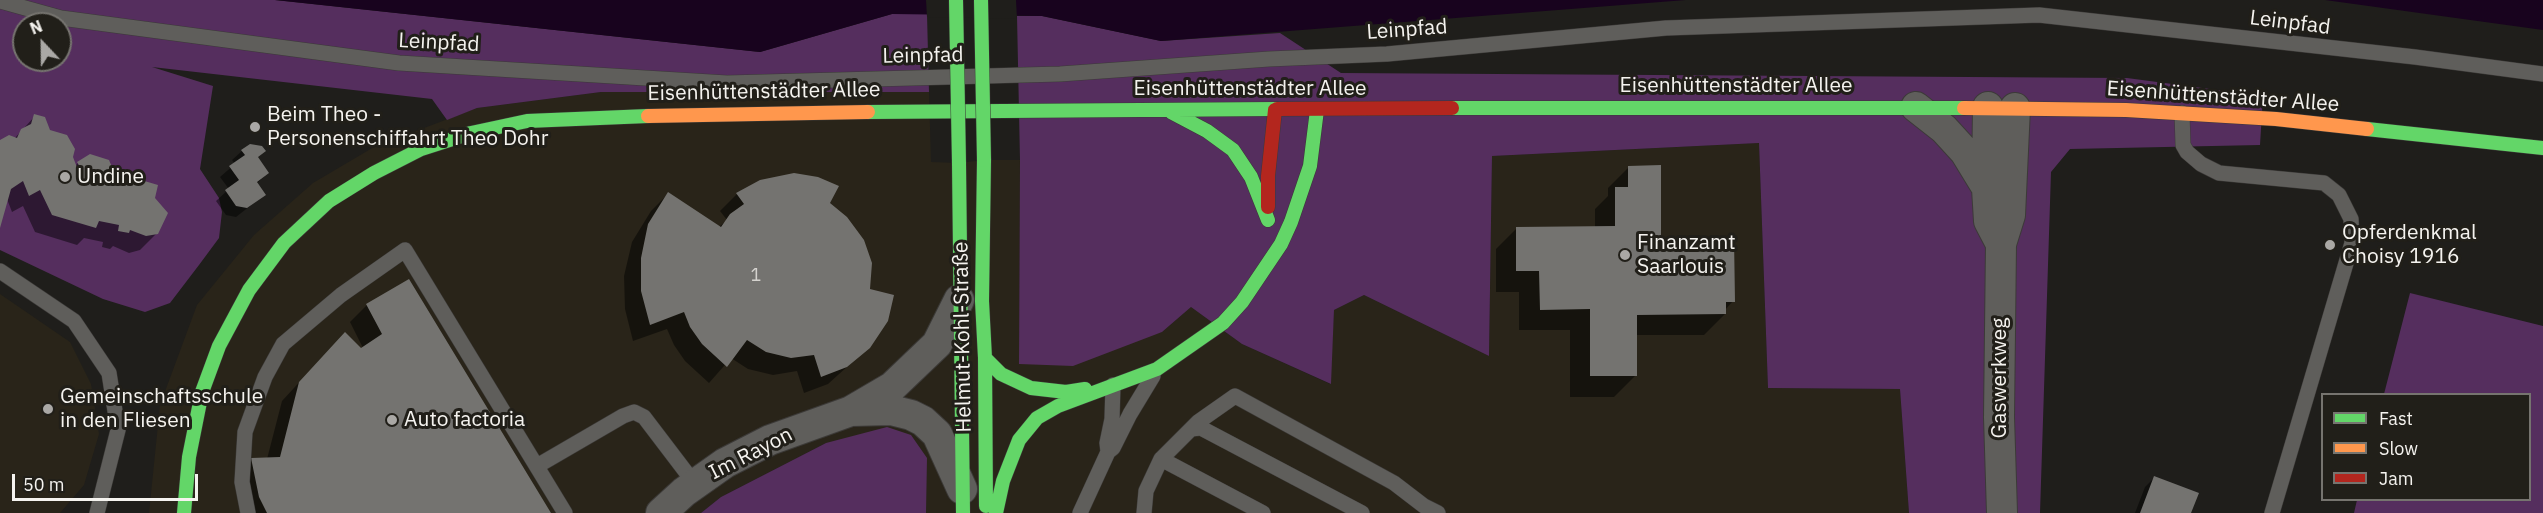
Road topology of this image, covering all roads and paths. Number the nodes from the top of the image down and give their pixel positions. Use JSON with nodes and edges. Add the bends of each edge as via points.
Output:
{"nodes":[{"id":1,"x":956,"y":0,"type":"edge"},
{"id":2,"x":981,"y":0,"type":"edge"},
{"id":3,"x":0,"y":1,"type":"edge"},
{"id":4,"x":2543,"y":74,"type":"edge"},
{"id":5,"x":1916,"y":107,"type":"junction"},
{"id":6,"x":2002,"y":107,"type":"junction"},
{"id":7,"x":1166,"y":110,"type":"junction"},
{"id":8,"x":1275,"y":110,"type":"junction"},
{"id":9,"x":1317,"y":110,"type":"junction"},
{"id":10,"x":2182,"y":113,"type":"junction"},
{"id":11,"x":2543,"y":148,"type":"edge"},
{"id":12,"x":1987,"y":188,"type":"junction"},
{"id":13,"x":1268,"y":232,"type":"junction"},
{"id":14,"x":2001,"y":244,"type":"junction"},
{"id":15,"x":1269,"y":259,"type":"junction"},
{"id":16,"x":0,"y":271,"type":"edge"},
{"id":17,"x":959,"y":300,"type":"junction"},
{"id":18,"x":985,"y":358,"type":"junction"},
{"id":19,"x":1157,"y":369,"type":"junction"},
{"id":20,"x":1113,"y":385,"type":"junction"},
{"id":21,"x":851,"y":411,"type":"junction"},
{"id":22,"x":1191,"y":429,"type":"junction"},
{"id":23,"x":1108,"y":452,"type":"junction"},
{"id":24,"x":1161,"y":459,"type":"junction"},
{"id":25,"x":537,"y":466,"type":"junction"},
{"id":26,"x":695,"y":484,"type":"junction"},
{"id":27,"x":963,"y":501,"type":"edge"},
{"id":28,"x":97,"y":513,"type":"edge"},
{"id":29,"x":184,"y":513,"type":"edge"},
{"id":30,"x":248,"y":513,"type":"edge"},
{"id":31,"x":566,"y":513,"type":"edge"},
{"id":32,"x":661,"y":513,"type":"edge"},
{"id":33,"x":986,"y":513,"type":"edge"},
{"id":34,"x":996,"y":513,"type":"edge"},
{"id":35,"x":1080,"y":513,"type":"edge"},
{"id":36,"x":1145,"y":513,"type":"edge"},
{"id":37,"x":1263,"y":513,"type":"edge"},
{"id":38,"x":1362,"y":513,"type":"edge"},
{"id":39,"x":1438,"y":513,"type":"edge"},
{"id":40,"x":2002,"y":513,"type":"edge"},
{"id":41,"x":2272,"y":513,"type":"edge"}],
"edges":[{"from":1,"to":17,"type":"street","name":"Helmut-Kohl-Straße","bridge":true},
{"from":2,"to":18,"type":"street","name":"Helmut-Kohl-Straße","bridge":true,"via":[[981,301]]},
{"from":3,"to":4,"type":"lane","name":"Leinpfad","via":[[61,18],[399,63],[727,83],[1060,74],[1387,54],[1666,28],[2038,15]]},
{"from":5,"to":6,"type":"street","name":"Eisenhüttenstädter Allee"},
{"from":5,"to":9,"type":"street","name":"Eisenhüttenstädter Allee"},
{"from":5,"to":12,"type":"street","name":"Gaswerkweg","via":[[1965,152]]},
{"from":6,"to":10,"type":"street","name":"Eisenhüttenstädter Allee"},
{"from":6,"to":12,"type":"street","name":"Gaswerkweg"},
{"from":6,"to":14,"type":"street","name":"Gaswerkweg","via":[[2010,215]]},
{"from":7,"to":8,"type":"street","name":"Eisenhüttenstädter Allee"},
{"from":7,"to":13,"type":"street","via":[[1233,150],[1251,177]]},
{"from":7,"to":29,"type":"street","name":"Eisenhüttenstädter Allee","via":[[584,117],[527,121],[421,149],[329,201],[284,243],[249,290],[219,346],[202,392],[189,457]]},
{"from":8,"to":9,"type":"street","name":"Eisenhüttenstädter Allee"},
{"from":8,"to":13,"type":"street","via":[[1268,177]]},
{"from":9,"to":15,"type":"street","via":[[1310,166],[1292,222]]},
{"from":10,"to":11,"type":"street","name":"Eisenhüttenstädter Allee","via":[[2276,119]]},
{"from":10,"to":41,"type":"lane","via":[[2183,145],[2201,165],[2219,173],[2324,183],[2339,195],[2351,219],[2352,243]]},
{"from":12,"to":14,"type":"street","name":"Gaswerkweg","via":[[1989,222]]},
{"from":13,"to":15,"type":"street"},
{"from":14,"to":40,"type":"street","name":"Gaswerkweg"},
{"from":15,"to":19,"type":"street","via":[[1242,302],[1223,323]]},
{"from":16,"to":28,"type":"lane","via":[[74,321],[109,373],[118,430]]},
{"from":17,"to":21,"type":"street","name":"Im Rayon","via":[[937,344],[915,367],[892,387]]},
{"from":17,"to":27,"type":"street","name":"Helmut-Kohl-Straße"},
{"from":18,"to":20,"type":"street","via":[[1001,374],[1031,388],[1066,392]]},
{"from":18,"to":33,"type":"street","name":"Helmut-Kohl-Straße"},
{"from":19,"to":20,"type":"street"},
{"from":19,"to":23,"type":"lane"},
{"from":20,"to":23,"type":"lane"},
{"from":20,"to":34,"type":"street","via":[[1037,418],[1019,440]]},
{"from":21,"to":26,"type":"street","name":"Im Rayon","via":[[770,440]]},
{"from":21,"to":27,"type":"street","name":"Im Rayon","via":[[891,410],[923,421],[937,434]]},
{"from":22,"to":24,"type":"lane"},
{"from":22,"to":38,"type":"lane","via":[[1201,428]]},
{"from":22,"to":39,"type":"lane","via":[[1235,396],[1394,483]]},
{"from":23,"to":35,"type":"lane"},
{"from":24,"to":36,"type":"lane","via":[[1146,491]]},
{"from":24,"to":37,"type":"lane"},
{"from":25,"to":26,"type":"lane","via":[[634,412],[644,417]]},
{"from":25,"to":30,"type":"lane","via":[[405,250],[341,295],[283,344],[265,377],[245,432],[242,482]]},
{"from":25,"to":31,"type":"lane"},
{"from":26,"to":32,"type":"street","name":"Im Rayon"}]}
